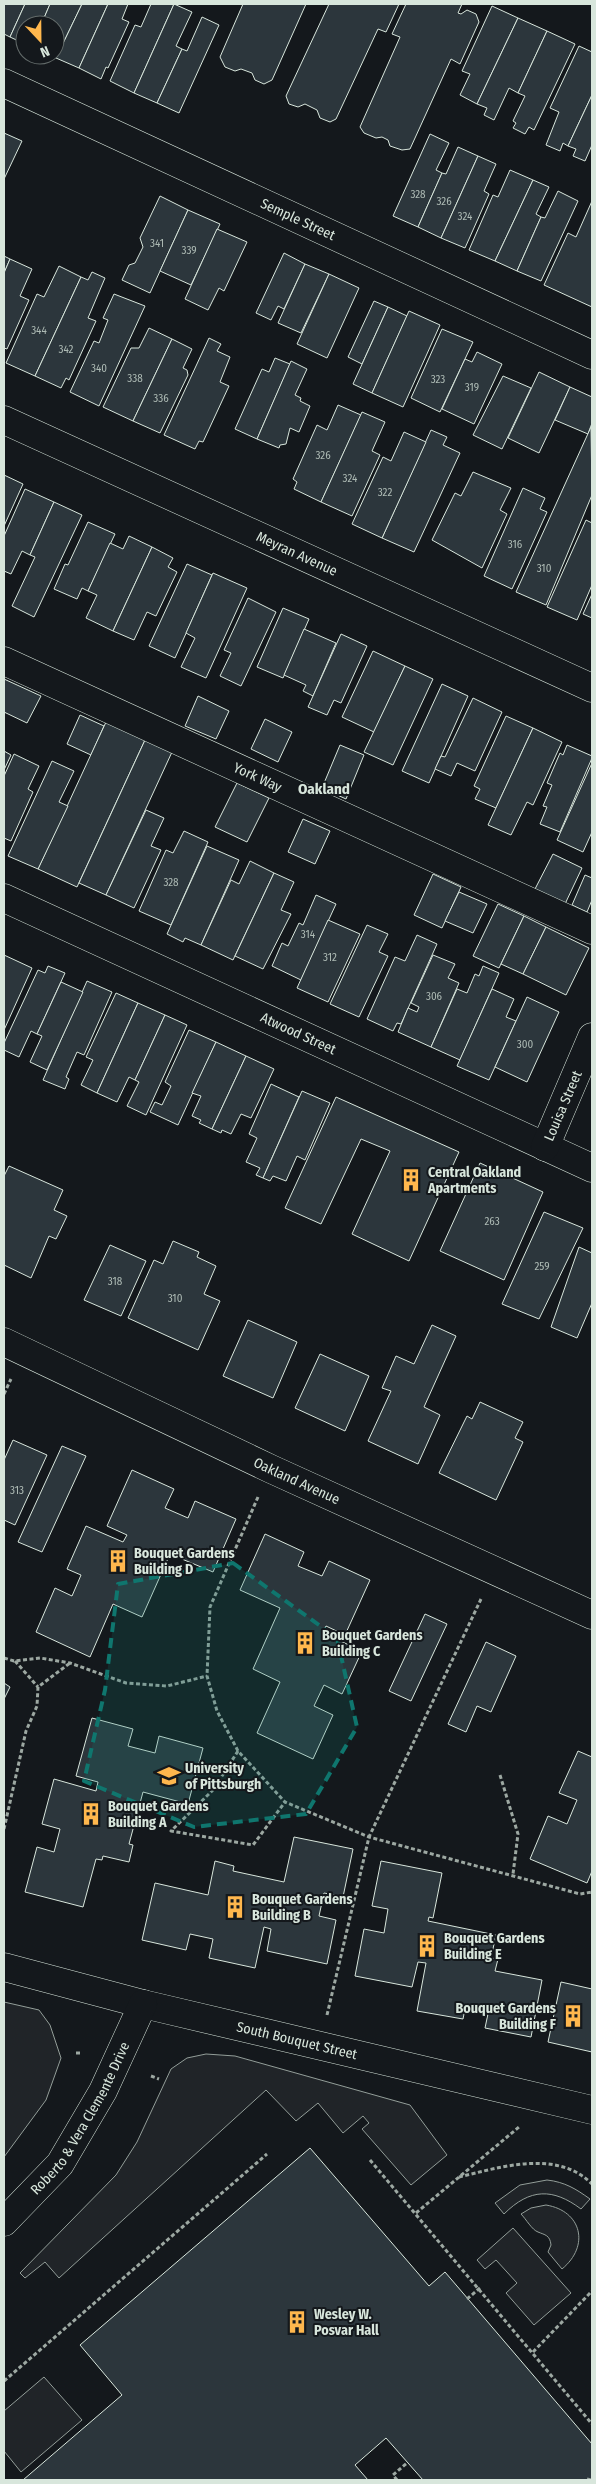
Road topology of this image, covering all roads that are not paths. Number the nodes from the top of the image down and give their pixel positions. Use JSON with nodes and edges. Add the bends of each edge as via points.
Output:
{"nodes":[{"id":1,"x":4,"y":83,"type":"edge"},
{"id":2,"x":592,"y":355,"type":"edge"},
{"id":3,"x":4,"y":420,"type":"edge"},
{"id":4,"x":4,"y":661,"type":"edge"},
{"id":5,"x":592,"y":688,"type":"edge"},
{"id":6,"x":4,"y":898,"type":"edge"},
{"id":7,"x":592,"y":930,"type":"edge"},
{"id":8,"x":592,"y":1037,"type":"edge"},
{"id":9,"x":546,"y":1147,"type":"junction"},
{"id":10,"x":592,"y":1168,"type":"edge"},
{"id":11,"x":4,"y":1342,"type":"edge"},
{"id":12,"x":592,"y":1615,"type":"edge"},
{"id":13,"x":4,"y":1968,"type":"edge"},
{"id":14,"x":143,"y":2004,"type":"junction"},
{"id":15,"x":592,"y":2110,"type":"edge"},
{"id":16,"x":4,"y":2222,"type":"edge"}],
"edges":[{"from":1,"to":2,"type":"street","name":"Semple Street"},
{"from":3,"to":5,"type":"street","name":"Meyran Avenue"},
{"from":4,"to":7,"type":"street","name":"York Way"},
{"from":6,"to":9,"type":"street","name":"Atwood Street"},
{"from":8,"to":9,"type":"street","name":"Louisa Street"},
{"from":9,"to":10,"type":"street","name":"Atwood Street"},
{"from":11,"to":12,"type":"street","name":"Oakland Avenue","via":[[271,1469]]},
{"from":13,"to":14,"type":"street","name":"South Bouquet Street"},
{"from":14,"to":15,"type":"street","name":"South Bouquet Street"},
{"from":14,"to":16,"type":"street","name":"Roberto & Vera Clemente Drive","via":[[103,2091],[60,2164]]}]}
